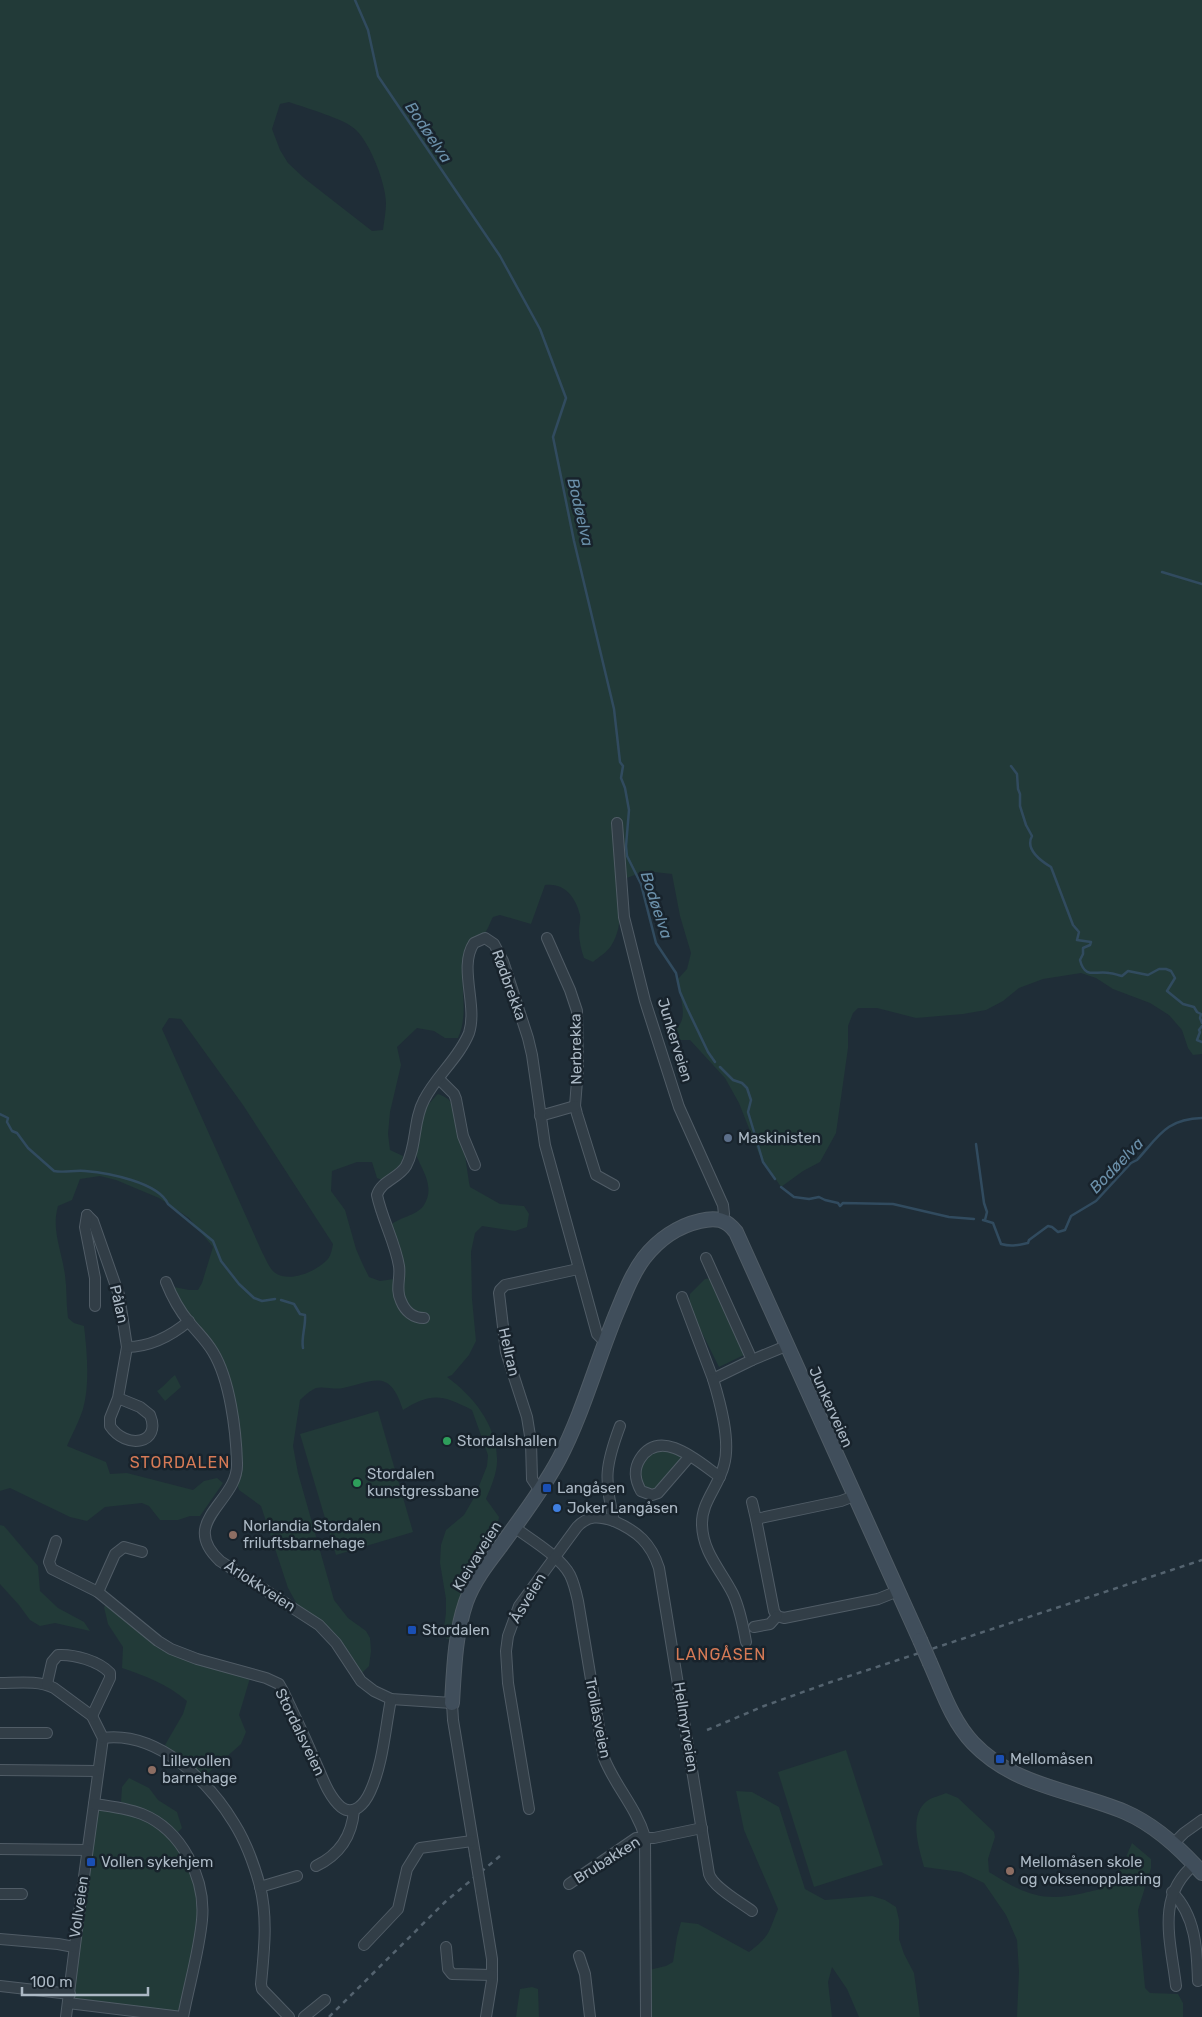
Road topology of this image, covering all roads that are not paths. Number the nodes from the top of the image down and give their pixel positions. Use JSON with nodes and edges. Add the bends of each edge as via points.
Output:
{"nodes":[{"id":1,"x":617,"y":823,"type":"dead end"},
{"id":2,"x":547,"y":938,"type":"dead end"},
{"id":3,"x":439,"y":1078,"type":"junction"},
{"id":4,"x":575,"y":1106,"type":"junction"},
{"id":5,"x":540,"y":1116,"type":"junction"},
{"id":6,"x":475,"y":1165,"type":"dead end"},
{"id":7,"x":614,"y":1185,"type":"dead end"},
{"id":8,"x":722,"y":1219,"type":"junction"},
{"id":9,"x":706,"y":1258,"type":"dead end"},
{"id":10,"x":578,"y":1270,"type":"junction"},
{"id":11,"x":166,"y":1282,"type":"dead end"},
{"id":12,"x":682,"y":1297,"type":"dead end"},
{"id":13,"x":96,"y":1306,"type":"dead end"},
{"id":14,"x":424,"y":1318,"type":"dead end"},
{"id":15,"x":188,"y":1321,"type":"junction"},
{"id":16,"x":605,"y":1342,"type":"junction"},
{"id":17,"x":786,"y":1346,"type":"junction"},
{"id":18,"x":127,"y":1347,"type":"junction"},
{"id":19,"x":752,"y":1360,"type":"junction"},
{"id":20,"x":712,"y":1379,"type":"junction"},
{"id":21,"x":118,"y":1398,"type":"junction"},
{"id":22,"x":620,"y":1426,"type":"dead end"},
{"id":23,"x":690,"y":1456,"type":"junction"},
{"id":24,"x":720,"y":1477,"type":"junction"},
{"id":25,"x":540,"y":1491,"type":"junction"},
{"id":26,"x":854,"y":1496,"type":"junction"},
{"id":27,"x":752,"y":1502,"type":"dead end"},
{"id":28,"x":756,"y":1519,"type":"junction"},
{"id":29,"x":614,"y":1521,"type":"junction"},
{"id":30,"x":514,"y":1528,"type":"junction"},
{"id":31,"x":56,"y":1541,"type":"dead end"},
{"id":32,"x":142,"y":1552,"type":"dead end"},
{"id":33,"x":554,"y":1557,"type":"junction"},
{"id":34,"x":898,"y":1591,"type":"junction"},
{"id":35,"x":98,"y":1592,"type":"junction"},
{"id":36,"x":778,"y":1616,"type":"junction"},
{"id":37,"x":754,"y":1628,"type":"dead end"},
{"id":38,"x":746,"y":1642,"type":"dead end"},
{"id":39,"x":0,"y":1683,"type":"edge"},
{"id":40,"x":47,"y":1684,"type":"junction"},
{"id":41,"x":391,"y":1699,"type":"junction"},
{"id":42,"x":452,"y":1703,"type":"junction"},
{"id":43,"x":92,"y":1716,"type":"junction"},
{"id":44,"x":0,"y":1733,"type":"edge"},
{"id":45,"x":46,"y":1733,"type":"dead end"},
{"id":46,"x":103,"y":1738,"type":"junction"},
{"id":47,"x":0,"y":1770,"type":"edge"},
{"id":48,"x":98,"y":1771,"type":"junction"},
{"id":49,"x":94,"y":1804,"type":"junction"},
{"id":50,"x":529,"y":1809,"type":"dead end"},
{"id":51,"x":354,"y":1810,"type":"junction"},
{"id":52,"x":1202,"y":1820,"type":"edge"},
{"id":53,"x":702,"y":1828,"type":"junction"},
{"id":54,"x":645,"y":1837,"type":"junction"},
{"id":55,"x":472,"y":1841,"type":"junction"},
{"id":56,"x":1174,"y":1843,"type":"junction"},
{"id":57,"x":0,"y":1850,"type":"edge"},
{"id":58,"x":87,"y":1850,"type":"junction"},
{"id":59,"x":316,"y":1866,"type":"dead end"},
{"id":60,"x":1198,"y":1868,"type":"edge"},
{"id":61,"x":297,"y":1876,"type":"dead end"},
{"id":62,"x":568,"y":1884,"type":"dead end"},
{"id":63,"x":260,"y":1887,"type":"junction"},
{"id":64,"x":1172,"y":1892,"type":"junction"},
{"id":65,"x":0,"y":1894,"type":"edge"},
{"id":66,"x":22,"y":1894,"type":"dead end"},
{"id":67,"x":752,"y":1911,"type":"dead end"},
{"id":68,"x":0,"y":1939,"type":"edge"},
{"id":69,"x":364,"y":1946,"type":"dead end"},
{"id":70,"x":74,"y":1947,"type":"junction"},
{"id":71,"x":446,"y":1947,"type":"dead end"},
{"id":72,"x":579,"y":1956,"type":"dead end"},
{"id":73,"x":492,"y":1975,"type":"junction"},
{"id":74,"x":1198,"y":1981,"type":"dead end"},
{"id":75,"x":0,"y":1986,"type":"edge"},
{"id":76,"x":1176,"y":1986,"type":"dead end"},
{"id":77,"x":69,"y":1998,"type":"junction"},
{"id":78,"x":325,"y":2000,"type":"dead end"},
{"id":79,"x":66,"y":2017,"type":"edge"},
{"id":80,"x":182,"y":2017,"type":"edge"},
{"id":81,"x":289,"y":2017,"type":"edge"},
{"id":82,"x":304,"y":2017,"type":"edge"},
{"id":83,"x":486,"y":2017,"type":"edge"},
{"id":84,"x":590,"y":2017,"type":"edge"},
{"id":85,"x":646,"y":2017,"type":"edge"}],
"edges":[{"from":1,"to":8,"type":"street","name":"Junkerveien","via":[[624,917],[634,960],[680,1107],[723,1205]]},
{"from":2,"to":4,"type":"street","name":"Nerbrekka","via":[[577,1011]]},
{"from":3,"to":5,"type":"street","name":"Rødbrekka","via":[[469,1032],[468,953],[474,943],[485,938],[494,944],[503,961],[528,1038]]},
{"from":3,"to":6,"type":"street","via":[[454,1094],[463,1136]]},
{"from":3,"to":14,"type":"street","name":"Rødbrekka","via":[[419,1111],[412,1150],[405,1168],[382,1186],[377,1195],[399,1266],[401,1302],[410,1313]]},
{"from":4,"to":5,"type":"street","name":"Nerbrekka"},
{"from":4,"to":7,"type":"street","name":"Nerbrekka","via":[[594,1171],[599,1178]]},
{"from":5,"to":10,"type":"street","name":"Rødbrekka"},
{"from":8,"to":16,"type":"street","name":"Kleivaveien","via":[[702,1220],[682,1227],[651,1250],[633,1276]]},
{"from":8,"to":17,"type":"street","name":"Junkerveien","via":[[736,1232]]},
{"from":9,"to":19,"type":"street"},
{"from":10,"to":16,"type":"street","name":"Rødbrekka","via":[[597,1334]]},
{"from":10,"to":25,"type":"street","name":"Hellran","via":[[505,1286],[499,1293],[506,1352],[528,1417],[532,1479]]},
{"from":11,"to":15,"type":"street","name":"Årlokkveien","via":[[172,1298]]},
{"from":12,"to":20,"type":"street"},
{"from":13,"to":18,"type":"street","name":"Pålan","via":[[95,1278],[85,1227],[87,1215],[93,1221],[119,1295]]},
{"from":15,"to":18,"type":"street","via":[[161,1340]]},
{"from":15,"to":41,"type":"street","name":"Årlokkveien","via":[[205,1339],[225,1379],[238,1466],[234,1482],[206,1525],[210,1551],[220,1561],[319,1625],[336,1643],[361,1680]]},
{"from":16,"to":25,"type":"street","name":"Kleivaveien","via":[[571,1432]]},
{"from":17,"to":19,"type":"street"},
{"from":17,"to":26,"type":"street","name":"Junkerveien"},
{"from":18,"to":21,"type":"street","name":"Pålan"},
{"from":19,"to":20,"type":"street"},
{"from":20,"to":24,"type":"street","via":[[724,1427],[725,1464]]},
{"from":21,"to":21,"type":"street","name":"Pålan","via":[[140,1406],[150,1415],[152,1427],[147,1437],[131,1442],[114,1432],[110,1418]]},
{"from":22,"to":29,"type":"street","via":[[606,1473]]},
{"from":23,"to":23,"type":"street","via":[[675,1447],[662,1446],[643,1454],[636,1473],[641,1491],[652,1495],[658,1493]]},
{"from":23,"to":24,"type":"street"},
{"from":24,"to":38,"type":"street","via":[[704,1510],[704,1540],[709,1555],[734,1596]]},
{"from":25,"to":30,"type":"street","name":"Kleivaveien"},
{"from":26,"to":28,"type":"street"},
{"from":26,"to":34,"type":"street","name":"Junkerveien"},
{"from":27,"to":28,"type":"street"},
{"from":28,"to":36,"type":"street","via":[[774,1611]]},
{"from":29,"to":33,"type":"street","name":"Åsveien","via":[[601,1517],[586,1519]]},
{"from":29,"to":53,"type":"street","name":"Hellmyrveien","via":[[644,1540],[659,1568]]},
{"from":30,"to":33,"type":"street","name":"Trollåsveien"},
{"from":30,"to":42,"type":"street","name":"Kleivaveien","via":[[466,1600]]},
{"from":31,"to":35,"type":"street","name":"Stordalsveien","via":[[49,1562],[52,1569]]},
{"from":32,"to":35,"type":"street","via":[[124,1548],[115,1554]]},
{"from":33,"to":50,"type":"street","name":"Åsveien","via":[[519,1606],[506,1651],[508,1683]]},
{"from":33,"to":54,"type":"street","name":"Trollåsveien","via":[[570,1573],[578,1601],[604,1758],[636,1813]]},
{"from":34,"to":36,"type":"street","via":[[878,1599],[784,1618]]},
{"from":34,"to":56,"type":"street","name":"Junkerveien","bridge":true,"via":[[952,1712],[967,1736],[988,1755],[1027,1780],[1126,1812]]},
{"from":35,"to":51,"type":"street","name":"Stordalsveien","via":[[171,1650],[279,1684],[332,1796],[342,1807]]},
{"from":36,"to":37,"type":"street","via":[[770,1624]]},
{"from":39,"to":40,"type":"street"},
{"from":40,"to":43,"type":"street"},
{"from":40,"to":43,"type":"street","via":[[52,1662],[58,1655],[102,1666],[110,1673],[110,1678]]},
{"from":41,"to":42,"type":"street","name":"Årlokkveien"},
{"from":41,"to":51,"type":"street","via":[[374,1782],[365,1801]]},
{"from":42,"to":55,"type":"street","name":"Kleivaveien"},
{"from":43,"to":46,"type":"street"},
{"from":44,"to":45,"type":"street"},
{"from":46,"to":48,"type":"street","name":"Vollveien"},
{"from":46,"to":63,"type":"street","via":[[122,1736],[145,1743],[171,1757],[204,1784],[235,1824]]},
{"from":47,"to":48,"type":"street"},
{"from":48,"to":49,"type":"street","name":"Vollveien"},
{"from":49,"to":58,"type":"street","name":"Vollveien"},
{"from":49,"to":80,"type":"street","via":[[133,1811],[152,1819],[179,1844],[195,1873],[202,1893],[202,1919]]},
{"from":51,"to":59,"type":"street","via":[[351,1831],[346,1840],[332,1856]]},
{"from":52,"to":56,"type":"street"},
{"from":53,"to":54,"type":"street","name":"Brubakken"},
{"from":53,"to":67,"type":"street","name":"Hellmyrveien","via":[[711,1880]]},
{"from":54,"to":62,"type":"street","name":"Brubakken","via":[[636,1838]]},
{"from":54,"to":85,"type":"street","name":"Trollåsveien"},
{"from":55,"to":69,"type":"street","via":[[420,1848],[407,1869],[398,1909]]},
{"from":55,"to":73,"type":"street","name":"Kleivaveien","bridge":true},
{"from":56,"to":60,"type":"street","name":"Junkerveien"},
{"from":57,"to":58,"type":"street"},
{"from":58,"to":70,"type":"street","name":"Vollveien"},
{"from":60,"to":64,"type":"street","via":[[1182,1876]]},
{"from":61,"to":63,"type":"street"},
{"from":63,"to":81,"type":"street","via":[[266,1942],[261,1984],[265,1994]]},
{"from":64,"to":74,"type":"street","via":[[1193,1928]]},
{"from":64,"to":76,"type":"street","via":[[1169,1927]]},
{"from":65,"to":66,"type":"street"},
{"from":68,"to":70,"type":"street"},
{"from":70,"to":77,"type":"street","name":"Vollveien"},
{"from":71,"to":73,"type":"street","via":[[448,1969],[452,1974]]},
{"from":72,"to":84,"type":"street","via":[[586,1974]]},
{"from":73,"to":83,"type":"street","name":"Kleivaveien"},
{"from":75,"to":77,"type":"street"},
{"from":77,"to":79,"type":"street","name":"Vollveien"},
{"from":77,"to":80,"type":"street"},
{"from":78,"to":82,"type":"street"}]}
